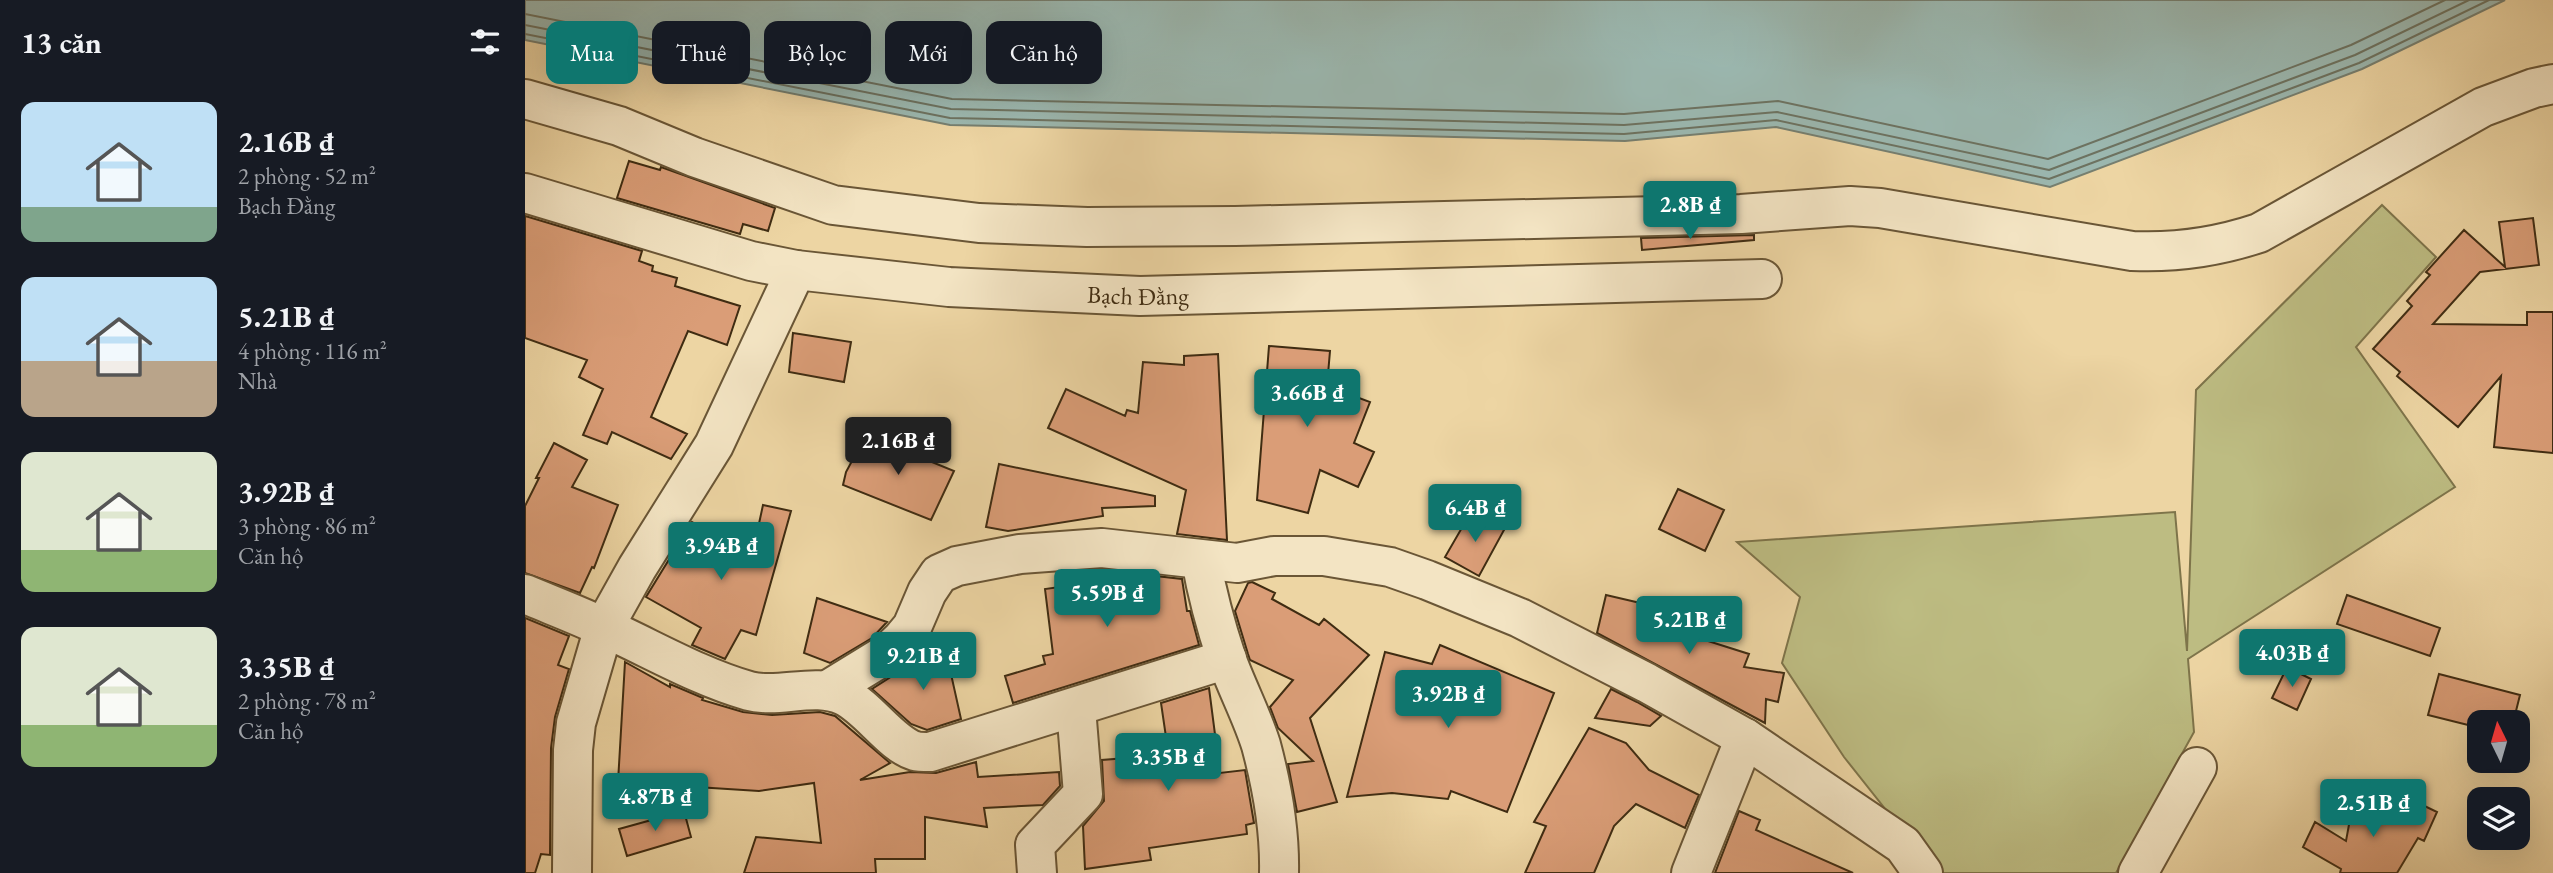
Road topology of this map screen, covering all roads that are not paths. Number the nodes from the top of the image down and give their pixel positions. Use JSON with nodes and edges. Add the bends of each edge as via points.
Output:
{"nodes":[{"id":1,"x":2553,"y":84,"type":"edge"},
{"id":2,"x":525,"y":99,"type":"edge"},
{"id":3,"x":525,"y":193,"type":"edge"},
{"id":4,"x":796,"y":270,"type":"junction"},
{"id":5,"x":1762,"y":279,"type":"dead end"},
{"id":6,"x":1201,"y":560,"type":"junction"},
{"id":7,"x":525,"y":594,"type":"edge"},
{"id":8,"x":604,"y":627,"type":"junction"},
{"id":9,"x":1227,"y":659,"type":"junction"},
{"id":10,"x":828,"y":690,"type":"junction"},
{"id":11,"x":1076,"y":708,"type":"junction"},
{"id":12,"x":1745,"y":738,"type":"junction"},
{"id":13,"x":2197,"y":767,"type":"dead end"},
{"id":14,"x":572,"y":873,"type":"edge"},
{"id":15,"x":1037,"y":873,"type":"edge"},
{"id":16,"x":1279,"y":873,"type":"edge"},
{"id":17,"x":1691,"y":873,"type":"edge"},
{"id":18,"x":1923,"y":873,"type":"edge"},
{"id":19,"x":2139,"y":873,"type":"edge"}],
"edges":[{"from":1,"to":2,"type":"street","via":[[2483,107],[2259,233],[2229,243],[2164,253],[1850,206],[1741,214],[1249,226],[979,223],[833,205],[619,126]]},
{"from":3,"to":4,"type":"street","name":"Bạch Đằng","via":[[751,261]]},
{"from":4,"to":5,"type":"street","name":"Bạch Đằng","via":[[949,287],[1140,296]]},
{"from":4,"to":8,"type":"street","via":[[714,445]]},
{"from":6,"to":9,"type":"street"},
{"from":6,"to":10,"type":"street","via":[[1102,548],[1020,554],[957,566],[939,574],[902,639],[885,655]]},
{"from":6,"to":12,"type":"street","via":[[1237,564],[1274,556],[1324,556],[1390,567],[1520,618]]},
{"from":7,"to":8,"type":"street"},
{"from":8,"to":10,"type":"street","via":[[695,671],[753,692]]},
{"from":8,"to":14,"type":"street","via":[[576,723]]},
{"from":9,"to":11,"type":"street"},
{"from":9,"to":16,"type":"street","via":[[1260,743],[1272,794]]},
{"from":10,"to":11,"type":"street","via":[[861,707],[915,751],[930,752]]},
{"from":11,"to":15,"type":"street","via":[[1083,794],[1035,845]]},
{"from":12,"to":17,"type":"street"},
{"from":12,"to":18,"type":"street","via":[[1903,845]]},
{"from":13,"to":19,"type":"street"}]}
